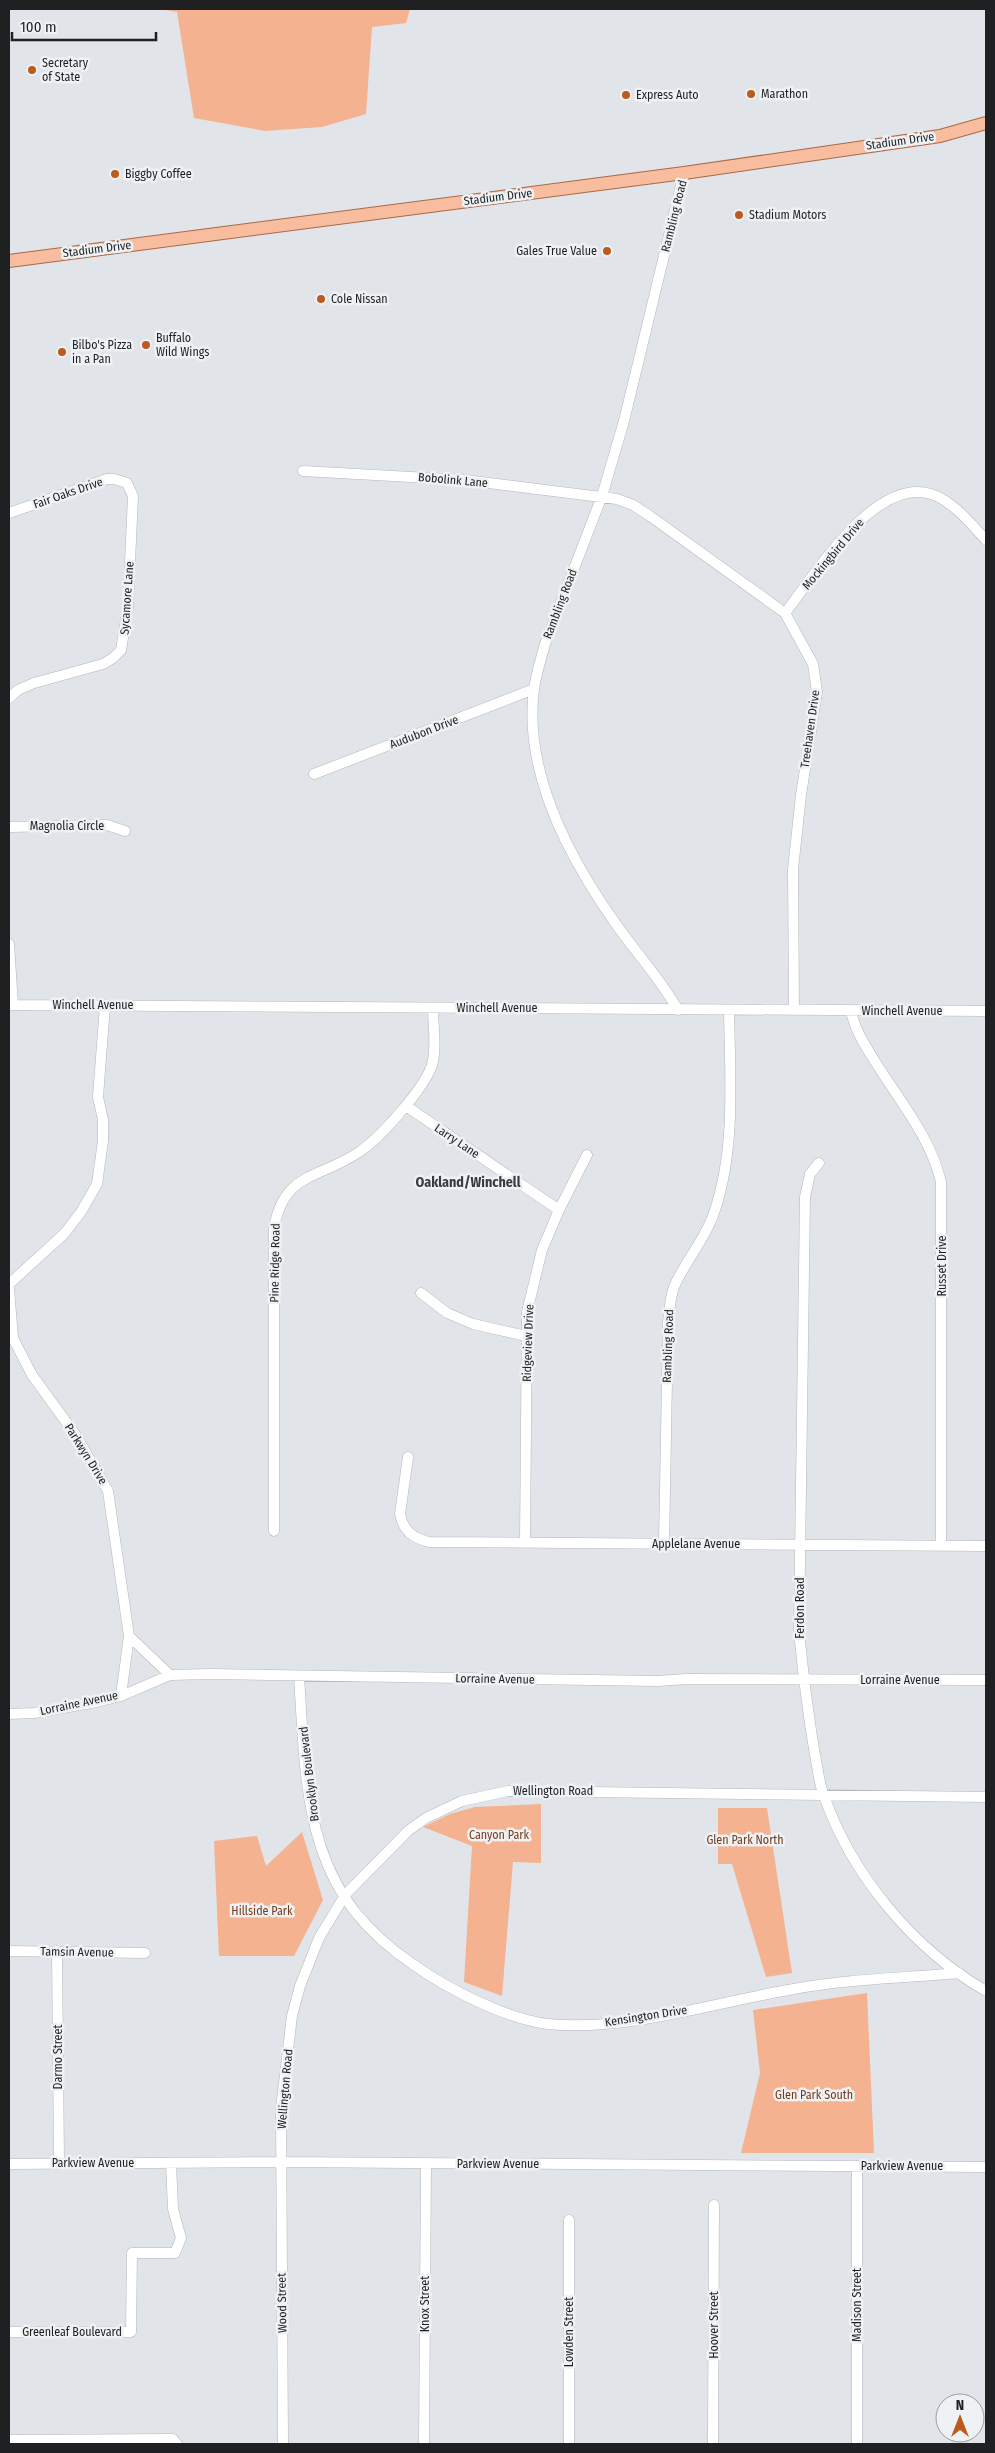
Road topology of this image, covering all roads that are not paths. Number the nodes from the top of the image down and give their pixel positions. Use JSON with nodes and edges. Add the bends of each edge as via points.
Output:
{"nodes":[{"id":1,"x":986,"y":123,"type":"edge"},
{"id":2,"x":684,"y":173,"type":"junction"},
{"id":3,"x":9,"y":261,"type":"edge"},
{"id":4,"x":303,"y":471,"type":"dead end"},
{"id":5,"x":127,"y":483,"type":"joint"},
{"id":6,"x":602,"y":496,"type":"junction"},
{"id":7,"x":9,"y":513,"type":"edge"},
{"id":8,"x":986,"y":540,"type":"edge"},
{"id":9,"x":785,"y":613,"type":"junction"},
{"id":10,"x":534,"y":689,"type":"junction"},
{"id":11,"x":9,"y":698,"type":"edge"},
{"id":12,"x":314,"y":774,"type":"dead end"},
{"id":13,"x":9,"y":827,"type":"edge"},
{"id":14,"x":125,"y":831,"type":"dead end"},
{"id":15,"x":9,"y":944,"type":"edge"},
{"id":16,"x":11,"y":1005,"type":"edge"},
{"id":17,"x":104,"y":1005,"type":"junction"},
{"id":18,"x":433,"y":1008,"type":"junction"},
{"id":19,"x":678,"y":1010,"type":"junction"},
{"id":20,"x":729,"y":1010,"type":"junction"},
{"id":21,"x":794,"y":1010,"type":"junction"},
{"id":22,"x":851,"y":1011,"type":"junction"},
{"id":23,"x":986,"y":1011,"type":"edge"},
{"id":24,"x":406,"y":1106,"type":"junction"},
{"id":25,"x":586,"y":1155,"type":"dead end"},
{"id":26,"x":819,"y":1163,"type":"dead end"},
{"id":27,"x":559,"y":1210,"type":"junction"},
{"id":28,"x":9,"y":1284,"type":"edge"},
{"id":29,"x":9,"y":1289,"type":"edge"},
{"id":30,"x":422,"y":1293,"type":"dead end"},
{"id":31,"x":526,"y":1336,"type":"junction"},
{"id":32,"x":11,"y":1337,"type":"edge"},
{"id":33,"x":408,"y":1457,"type":"dead end"},
{"id":34,"x":274,"y":1531,"type":"dead end"},
{"id":35,"x":525,"y":1542,"type":"junction"},
{"id":36,"x":664,"y":1544,"type":"junction"},
{"id":37,"x":801,"y":1545,"type":"junction"},
{"id":38,"x":941,"y":1545,"type":"junction"},
{"id":39,"x":986,"y":1546,"type":"edge"},
{"id":40,"x":129,"y":1636,"type":"junction"},
{"id":41,"x":170,"y":1676,"type":"junction"},
{"id":42,"x":300,"y":1676,"type":"junction"},
{"id":43,"x":804,"y":1680,"type":"junction"},
{"id":44,"x":986,"y":1680,"type":"edge"},
{"id":45,"x":121,"y":1696,"type":"junction"},
{"id":46,"x":9,"y":1714,"type":"edge"},
{"id":47,"x":823,"y":1795,"type":"junction"},
{"id":48,"x":986,"y":1797,"type":"edge"},
{"id":49,"x":344,"y":1895,"type":"junction"},
{"id":50,"x":9,"y":1951,"type":"edge"},
{"id":51,"x":57,"y":1951,"type":"junction"},
{"id":52,"x":145,"y":1953,"type":"dead end"},
{"id":53,"x":959,"y":1973,"type":"junction"},
{"id":54,"x":986,"y":1991,"type":"edge"},
{"id":55,"x":280,"y":2162,"type":"junction"},
{"id":56,"x":59,"y":2163,"type":"junction"},
{"id":57,"x":171,"y":2163,"type":"junction"},
{"id":58,"x":9,"y":2164,"type":"edge"},
{"id":59,"x":426,"y":2164,"type":"junction"},
{"id":60,"x":857,"y":2166,"type":"junction"},
{"id":61,"x":986,"y":2167,"type":"edge"},
{"id":62,"x":714,"y":2205,"type":"dead end"},
{"id":63,"x":569,"y":2220,"type":"dead end"},
{"id":64,"x":9,"y":2332,"type":"edge"},
{"id":65,"x":9,"y":2440,"type":"edge"},
{"id":66,"x":177,"y":2444,"type":"edge"},
{"id":67,"x":283,"y":2444,"type":"edge"},
{"id":68,"x":424,"y":2444,"type":"edge"},
{"id":69,"x":568,"y":2444,"type":"edge"},
{"id":70,"x":713,"y":2444,"type":"edge"},
{"id":71,"x":857,"y":2444,"type":"edge"}],
"edges":[{"from":1,"to":2,"type":"main road","name":"Stadium Drive","via":[[940,136]]},
{"from":2,"to":3,"type":"main road","name":"Stadium Drive"},
{"from":2,"to":6,"type":"street","name":"Rambling Road","via":[[624,421]]},
{"from":4,"to":6,"type":"street","name":"Bobolink Lane","via":[[465,480]]},
{"from":5,"to":7,"type":"street","name":"Fair Oaks Drive","via":[[114,479],[98,481]]},
{"from":5,"to":11,"type":"street","name":"Sycamore Lane","via":[[133,496],[128,607],[121,650],[103,664],[34,682]]},
{"from":6,"to":9,"type":"street","name":"Treehaven Drive","via":[[632,505],[650,516]]},
{"from":6,"to":10,"type":"street","name":"Rambling Road","via":[[545,644]]},
{"from":8,"to":9,"type":"street","name":"Mockingbird Drive","via":[[969,521],[939,497],[916,492],[893,496],[859,521]]},
{"from":9,"to":21,"type":"street","name":"Treehaven Drive","via":[[813,664],[817,692],[800,795],[793,869]]},
{"from":10,"to":12,"type":"street","name":"Audubon Drive"},
{"from":10,"to":19,"type":"street","name":"Rambling Road","via":[[534,740],[538,763],[556,816],[582,874]]},
{"from":13,"to":14,"type":"street","name":"Magnolia Circle","via":[[107,825]]},
{"from":15,"to":16,"type":"street"},
{"from":16,"to":17,"type":"street","name":"Winchell Avenue"},
{"from":17,"to":18,"type":"street","name":"Winchell Avenue"},
{"from":17,"to":28,"type":"street","via":[[98,1097],[103,1141],[97,1184],[64,1234]]},
{"from":18,"to":19,"type":"street","name":"Winchell Avenue"},
{"from":18,"to":24,"type":"street","name":"Pine Ridge Road","via":[[432,1063]]},
{"from":19,"to":20,"type":"street","name":"Winchell Avenue"},
{"from":20,"to":21,"type":"street","name":"Winchell Avenue"},
{"from":20,"to":36,"type":"street","name":"Rambling Road","via":[[731,1090],[725,1174],[714,1214],[675,1286],[670,1303]]},
{"from":21,"to":22,"type":"street","name":"Winchell Avenue"},
{"from":22,"to":23,"type":"street","name":"Winchell Avenue"},
{"from":22,"to":38,"type":"street","name":"Russet Drive","via":[[858,1034],[924,1140],[941,1182]]},
{"from":24,"to":27,"type":"street","name":"Larry Lane"},
{"from":24,"to":34,"type":"street","name":"Pine Ridge Road","via":[[359,1152],[297,1183],[282,1200],[277,1213],[274,1228]]},
{"from":25,"to":27,"type":"street","name":"Ridgeview Drive"},
{"from":26,"to":37,"type":"street","name":"Ferdon Road","via":[[806,1183],[805,1197]]},
{"from":27,"to":31,"type":"street","name":"Ridgeview Drive","via":[[542,1250],[530,1294]]},
{"from":29,"to":32,"type":"street","name":"Parkwyn Drive"},
{"from":30,"to":31,"type":"street","via":[[447,1312],[473,1324]]},
{"from":31,"to":35,"type":"street","name":"Ridgeview Drive"},
{"from":32,"to":40,"type":"street","name":"Parkwyn Drive","via":[[108,1491]]},
{"from":33,"to":35,"type":"street","name":"Applelane Avenue","via":[[400,1514],[408,1533],[429,1542]]},
{"from":35,"to":36,"type":"street","name":"Applelane Avenue"},
{"from":36,"to":37,"type":"street","name":"Applelane Avenue"},
{"from":37,"to":38,"type":"street","name":"Applelane Avenue"},
{"from":37,"to":43,"type":"street","name":"Ferdon Road","via":[[799,1631]]},
{"from":38,"to":39,"type":"street","name":"Applelane Avenue"},
{"from":40,"to":41,"type":"street"},
{"from":40,"to":45,"type":"street","name":"Parkwyn Drive"},
{"from":41,"to":42,"type":"street","name":"Lorraine Avenue"},
{"from":41,"to":45,"type":"street","name":"Lorraine Avenue"},
{"from":42,"to":43,"type":"street","name":"Lorraine Avenue"},
{"from":42,"to":49,"type":"street","name":"Brooklyn Boulevard","via":[[314,1826],[328,1865]]},
{"from":43,"to":44,"type":"street","name":"Lorraine Avenue"},
{"from":43,"to":47,"type":"street","name":"Ferdon Road"},
{"from":45,"to":46,"type":"street","name":"Lorraine Avenue","via":[[59,1709]]},
{"from":47,"to":48,"type":"street","name":"Wellington Road"},
{"from":47,"to":49,"type":"street","name":"Wellington Road","via":[[535,1790],[484,1796],[444,1809],[409,1830]]},
{"from":47,"to":53,"type":"street","name":"Ferdon Road","via":[[845,1846],[872,1889],[906,1926]]},
{"from":49,"to":53,"type":"street","name":"Kensington Drive","via":[[359,1919],[379,1940],[430,1976],[475,2000],[546,2024],[611,2024],[806,1987]]},
{"from":49,"to":55,"type":"street","name":"Wellington Road","via":[[319,1938],[292,2016],[283,2082]]},
{"from":50,"to":51,"type":"street","name":"Tamsin Avenue"},
{"from":51,"to":52,"type":"street","name":"Tamsin Avenue"},
{"from":51,"to":56,"type":"street","name":"Darmo Street"},
{"from":53,"to":54,"type":"street","name":"Ferdon Road"},
{"from":55,"to":57,"type":"street","name":"Parkview Avenue"},
{"from":55,"to":59,"type":"street","name":"Parkview Avenue"},
{"from":55,"to":67,"type":"street","name":"Wood Street"},
{"from":56,"to":57,"type":"street","name":"Parkview Avenue"},
{"from":56,"to":58,"type":"street","name":"Parkview Avenue"},
{"from":57,"to":64,"type":"street","name":"Greenleaf Boulevard","via":[[173,2209],[181,2238],[175,2253],[132,2253],[131,2332]]},
{"from":59,"to":60,"type":"street","name":"Parkview Avenue"},
{"from":59,"to":68,"type":"street","name":"Knox Street"},
{"from":60,"to":61,"type":"street","name":"Parkview Avenue"},
{"from":60,"to":71,"type":"street","name":"Madison Street"},
{"from":62,"to":70,"type":"street","name":"Hoover Street"},
{"from":63,"to":69,"type":"street","name":"Lowden Street"},
{"from":65,"to":66,"type":"street","via":[[173,2439]]}]}
